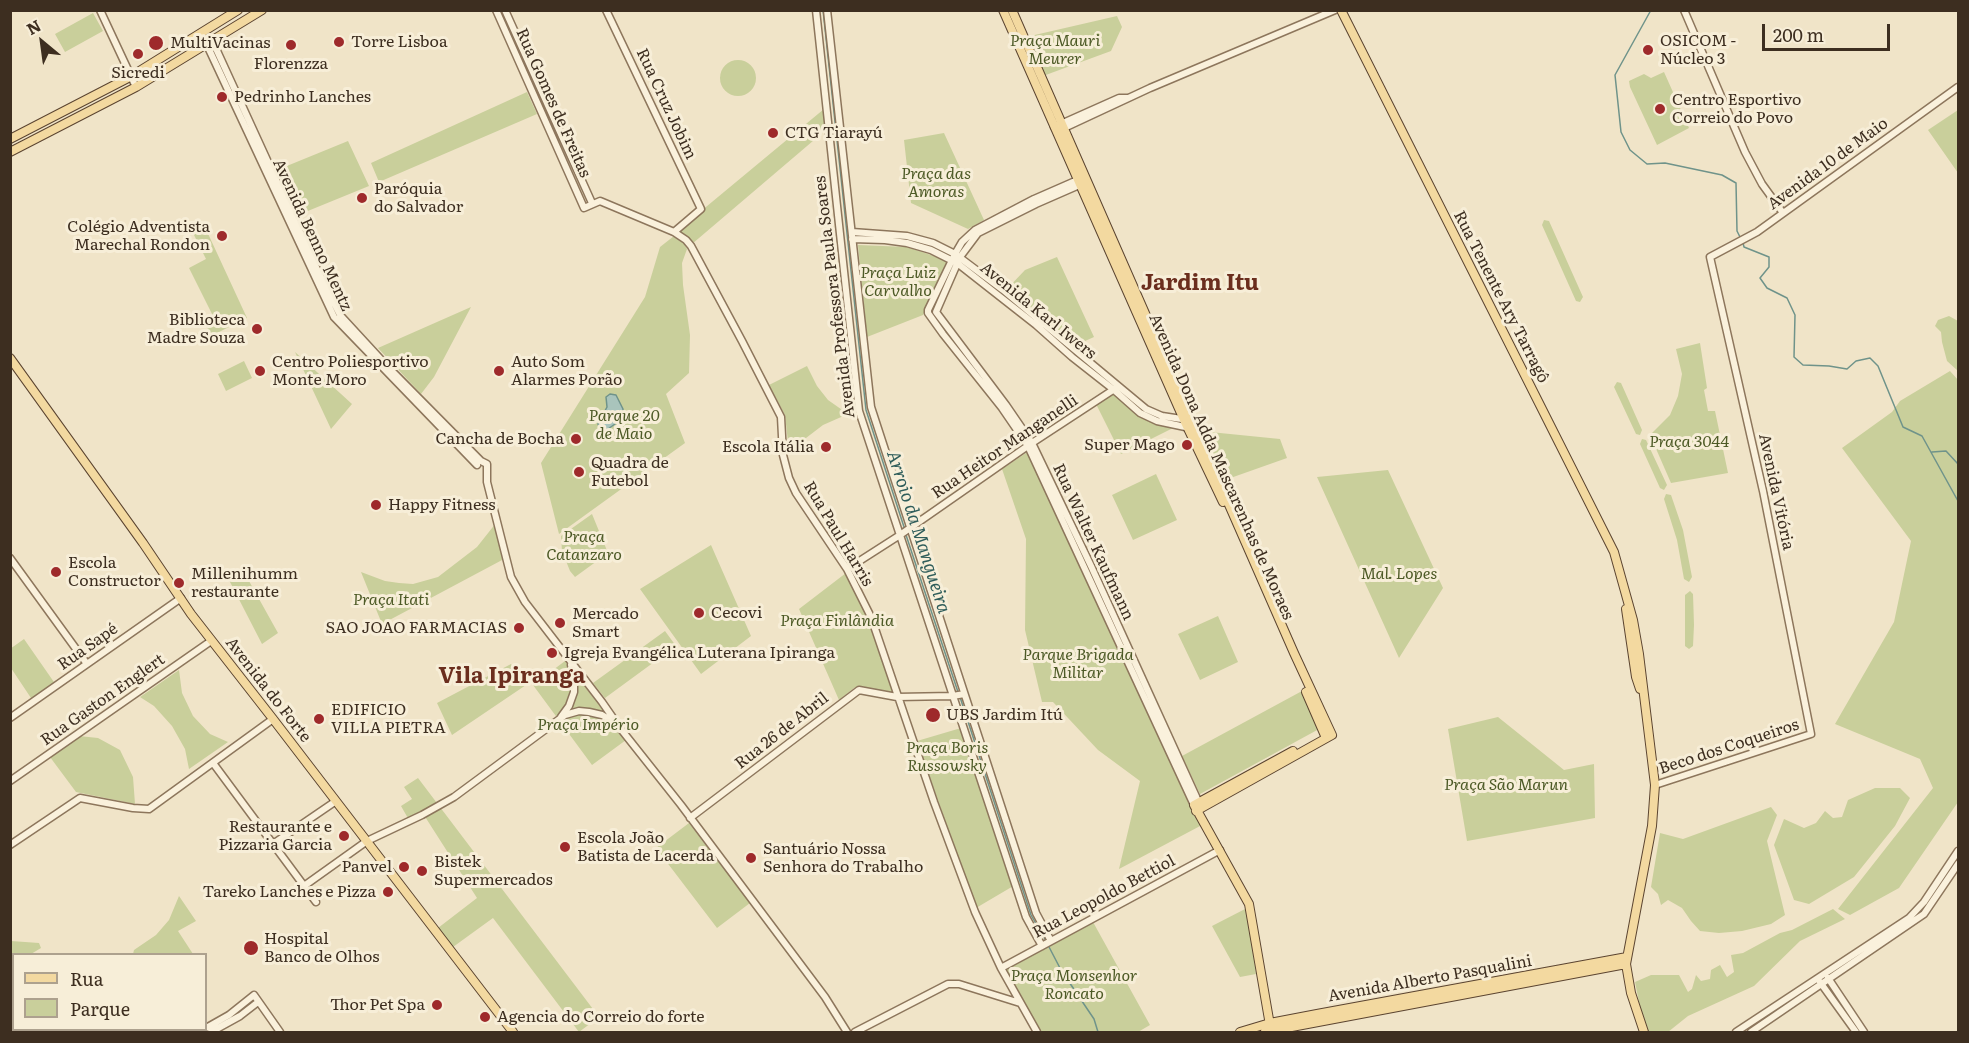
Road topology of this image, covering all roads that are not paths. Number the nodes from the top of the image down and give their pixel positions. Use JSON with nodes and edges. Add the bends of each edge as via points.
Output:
{"nodes":[{"id":1,"x":100,"y":10,"type":"edge"},
{"id":2,"x":238,"y":10,"type":"edge"},
{"id":3,"x":262,"y":10,"type":"edge"},
{"id":4,"x":496,"y":10,"type":"edge"},
{"id":5,"x":506,"y":10,"type":"edge"},
{"id":6,"x":606,"y":10,"type":"edge"},
{"id":7,"x":816,"y":10,"type":"edge"},
{"id":8,"x":827,"y":10,"type":"edge"},
{"id":9,"x":1003,"y":10,"type":"edge"},
{"id":10,"x":1012,"y":10,"type":"edge"},
{"id":11,"x":1335,"y":10,"type":"edge"},
{"id":12,"x":1341,"y":10,"type":"edge"},
{"id":13,"x":1684,"y":10,"type":"edge"},
{"id":14,"x":210,"y":43,"type":"junction"},
{"id":15,"x":130,"y":77,"type":"junction"},
{"id":16,"x":136,"y":87,"type":"junction"},
{"id":17,"x":1959,"y":87,"type":"edge"},
{"id":18,"x":1059,"y":128,"type":"junction"},
{"id":19,"x":10,"y":139,"type":"edge"},
{"id":20,"x":10,"y":152,"type":"edge"},
{"id":21,"x":1083,"y":181,"type":"junction"},
{"id":22,"x":592,"y":203,"type":"junction"},
{"id":23,"x":1783,"y":213,"type":"junction"},
{"id":24,"x":674,"y":232,"type":"junction"},
{"id":25,"x":852,"y":236,"type":"junction"},
{"id":26,"x":1710,"y":257,"type":"joint"},
{"id":27,"x":956,"y":259,"type":"junction"},
{"id":28,"x":10,"y":358,"type":"edge"},
{"id":29,"x":1116,"y":388,"type":"junction"},
{"id":30,"x":1190,"y":424,"type":"junction"},
{"id":31,"x":1030,"y":445,"type":"junction"},
{"id":32,"x":479,"y":463,"type":"junction"},
{"id":33,"x":483,"y":472,"type":"junction"},
{"id":34,"x":905,"y":532,"type":"junction"},
{"id":35,"x":10,"y":558,"type":"edge"},
{"id":36,"x":847,"y":569,"type":"junction"},
{"id":37,"x":181,"y":598,"type":"junction"},
{"id":38,"x":211,"y":640,"type":"junction"},
{"id":39,"x":566,"y":656,"type":"junction"},
{"id":40,"x":87,"y":664,"type":"junction"},
{"id":41,"x":588,"y":684,"type":"junction"},
{"id":42,"x":574,"y":692,"type":"junction"},
{"id":43,"x":959,"y":695,"type":"junction"},
{"id":44,"x":897,"y":697,"type":"junction"},
{"id":45,"x":572,"y":699,"type":"junction"},
{"id":46,"x":602,"y":702,"type":"junction"},
{"id":47,"x":579,"y":711,"type":"junction"},
{"id":48,"x":589,"y":712,"type":"junction"},
{"id":49,"x":10,"y":718,"type":"edge"},
{"id":50,"x":273,"y":718,"type":"junction"},
{"id":51,"x":556,"y":722,"type":"junction"},
{"id":52,"x":620,"y":728,"type":"junction"},
{"id":53,"x":1811,"y":734,"type":"joint"},
{"id":54,"x":213,"y":763,"type":"junction"},
{"id":55,"x":10,"y":781,"type":"edge"},
{"id":56,"x":1655,"y":785,"type":"junction"},
{"id":57,"x":336,"y":801,"type":"junction"},
{"id":58,"x":1198,"y":807,"type":"junction"},
{"id":59,"x":690,"y":818,"type":"junction"},
{"id":60,"x":367,"y":841,"type":"junction"},
{"id":61,"x":273,"y":844,"type":"junction"},
{"id":62,"x":10,"y":845,"type":"edge"},
{"id":63,"x":1220,"y":850,"type":"junction"},
{"id":64,"x":1959,"y":851,"type":"edge"},
{"id":65,"x":1955,"y":865,"type":"edge"},
{"id":66,"x":303,"y":885,"type":"junction"},
{"id":67,"x":315,"y":902,"type":"dead end"},
{"id":68,"x":1919,"y":908,"type":"junction"},
{"id":69,"x":1924,"y":914,"type":"junction"},
{"id":70,"x":1034,"y":920,"type":"junction"},
{"id":71,"x":1046,"y":944,"type":"junction"},
{"id":72,"x":1626,"y":961,"type":"junction"},
{"id":73,"x":1001,"y":968,"type":"junction"},
{"id":74,"x":1825,"y":974,"type":"junction"},
{"id":75,"x":1830,"y":980,"type":"junction"},
{"id":76,"x":1820,"y":982,"type":"junction"},
{"id":77,"x":1012,"y":988,"type":"junction"},
{"id":78,"x":999,"y":996,"type":"junction"},
{"id":79,"x":258,"y":1002,"type":"junction"},
{"id":80,"x":1021,"y":1003,"type":"junction"},
{"id":81,"x":236,"y":1010,"type":"junction"},
{"id":82,"x":240,"y":1016,"type":"junction"},
{"id":83,"x":207,"y":1028,"type":"edge"},
{"id":84,"x":1269,"y":1029,"type":"edge"},
{"id":85,"x":211,"y":1032,"type":"edge"},
{"id":86,"x":280,"y":1032,"type":"edge"},
{"id":87,"x":513,"y":1032,"type":"edge"},
{"id":88,"x":847,"y":1032,"type":"edge"},
{"id":89,"x":855,"y":1032,"type":"edge"},
{"id":90,"x":1037,"y":1032,"type":"edge"},
{"id":91,"x":1240,"y":1032,"type":"edge"},
{"id":92,"x":1644,"y":1032,"type":"edge"},
{"id":93,"x":1736,"y":1032,"type":"edge"},
{"id":94,"x":1751,"y":1032,"type":"edge"},
{"id":95,"x":1856,"y":1032,"type":"edge"},
{"id":96,"x":1864,"y":1032,"type":"edge"}],
"edges":[{"from":1,"to":15,"type":"street"},
{"from":2,"to":15,"type":"main road"},
{"from":3,"to":14,"type":"main road"},
{"from":4,"to":22,"type":"street","name":"Rua Gomes de Freitas","via":[[584,207]]},
{"from":5,"to":22,"type":"street","name":"Rua Gomes de Freitas"},
{"from":6,"to":24,"type":"street","name":"Rua Cruz Jobim","via":[[700,209]]},
{"from":7,"to":34,"type":"street","name":"Avenida Professora Paula Soares","via":[[860,411]]},
{"from":8,"to":25,"type":"street","name":"Avenida Professora Paula Soares"},
{"from":9,"to":18,"type":"main road","name":"Avenida Dona Adda Mascarenhas de Moraes"},
{"from":10,"to":18,"type":"main road","name":"Avenida Dona Adda Mascarenhas de Moraes"},
{"from":11,"to":18,"type":"street"},
{"from":12,"to":56,"type":"main road","name":"Rua Tenente Ary Tarragô","via":[[1614,552],[1633,620]]},
{"from":13,"to":23,"type":"street","via":[[1745,152]]},
{"from":14,"to":16,"type":"main road"},
{"from":14,"to":32,"type":"street","name":"Avenida Benno Mentz","via":[[340,315]]},
{"from":15,"to":16,"type":"street"},
{"from":15,"to":19,"type":"main road"},
{"from":16,"to":20,"type":"main road"},
{"from":17,"to":23,"type":"street","name":"Avenida 10 de Maio"},
{"from":18,"to":21,"type":"main road","name":"Avenida Dona Adda Mascarenhas de Moraes"},
{"from":21,"to":27,"type":"street","via":[[1034,199],[975,230],[963,242]]},
{"from":21,"to":30,"type":"main road","name":"Avenida Dona Adda Mascarenhas de Moraes"},
{"from":22,"to":24,"type":"street","via":[[602,202]]},
{"from":23,"to":26,"type":"street","name":"Avenida 10 de Maio"},
{"from":24,"to":36,"type":"street","name":"Rua Paul Harris","via":[[692,246],[781,417],[789,478]]},
{"from":25,"to":27,"type":"street","name":"Avenida Karl Iwers","via":[[907,236],[933,243]]},
{"from":25,"to":34,"type":"street","name":"Avenida Professora Paula Soares","via":[[871,407]]},
{"from":26,"to":53,"type":"street","name":"Avenida Vitória","via":[[1763,491]]},
{"from":27,"to":29,"type":"street","name":"Avenida Karl Iwers","via":[[1072,357]]},
{"from":27,"to":31,"type":"street","name":"Rua Walter Kaufmann","via":[[933,314],[1006,405]]},
{"from":28,"to":37,"type":"main road","name":"Avenida do Forte"},
{"from":29,"to":30,"type":"street","name":"Avenida Karl Iwers","via":[[1154,413]]},
{"from":29,"to":31,"type":"street","name":"Rua Heitor Manganelli"},
{"from":30,"to":58,"type":"main road","name":"Avenida Dona Adda Mascarenhas de Moraes","via":[[1328,734]]},
{"from":31,"to":34,"type":"street","name":"Rua Heitor Manganelli"},
{"from":31,"to":58,"type":"street","name":"Rua Walter Kaufmann","via":[[1091,567]]},
{"from":32,"to":33,"type":"street","via":[[476,469]]},
{"from":32,"to":33,"type":"street","via":[[487,464]]},
{"from":33,"to":39,"type":"street","via":[[515,587]]},
{"from":34,"to":36,"type":"street","name":"Rua Heitor Manganelli"},
{"from":34,"to":43,"type":"street","name":"Avenida Professora Paula Soares"},
{"from":34,"to":43,"type":"street","name":"Avenida Professora Paula Soares"},
{"from":35,"to":40,"type":"street"},
{"from":36,"to":44,"type":"street","name":"Rua Paul Harris","via":[[871,617]]},
{"from":37,"to":38,"type":"main road","name":"Avenida do Forte"},
{"from":37,"to":40,"type":"street","name":"Rua Sapé"},
{"from":38,"to":50,"type":"main road","name":"Avenida do Forte"},
{"from":38,"to":55,"type":"street","name":"Rua Gaston Englert"},
{"from":39,"to":41,"type":"street"},
{"from":39,"to":42,"type":"street","via":[[573,672]]},
{"from":40,"to":49,"type":"street","name":"Rua Sapé"},
{"from":41,"to":42,"type":"street","via":[[580,685]]},
{"from":41,"to":46,"type":"street"},
{"from":42,"to":45,"type":"street"},
{"from":43,"to":44,"type":"street","name":"Rua 26 de Abril"},
{"from":43,"to":70,"type":"street","name":"Avenida Professora Paula Soares"},
{"from":43,"to":70,"type":"street","name":"Avenida Professora Paula Soares"},
{"from":44,"to":59,"type":"street","name":"Rua 26 de Abril","via":[[857,691]]},
{"from":44,"to":73,"type":"street","name":"Rua Paul Harris","via":[[975,912]]},
{"from":45,"to":47,"type":"street","via":[[573,707]]},
{"from":45,"to":51,"type":"street"},
{"from":46,"to":48,"type":"street"},
{"from":46,"to":52,"type":"street"},
{"from":47,"to":48,"type":"street"},
{"from":47,"to":51,"type":"street"},
{"from":48,"to":52,"type":"street","via":[[607,717]]},
{"from":50,"to":54,"type":"street"},
{"from":50,"to":57,"type":"main road","name":"Avenida do Forte"},
{"from":51,"to":60,"type":"street","via":[[454,797]]},
{"from":52,"to":59,"type":"street"},
{"from":53,"to":56,"type":"street","name":"Beco dos Coqueiros"},
{"from":54,"to":61,"type":"street"},
{"from":54,"to":62,"type":"street","via":[[149,809],[76,799]]},
{"from":56,"to":72,"type":"main road","name":"Rua Tenente Ary Tarragô","via":[[1652,826]]},
{"from":57,"to":60,"type":"main road","name":"Avenida do Forte"},
{"from":57,"to":61,"type":"street"},
{"from":58,"to":63,"type":"main road","name":"Rua Walter Kaufmann"},
{"from":59,"to":88,"type":"street"},
{"from":60,"to":66,"type":"street"},
{"from":60,"to":87,"type":"main road","name":"Avenida do Forte"},
{"from":61,"to":66,"type":"street"},
{"from":63,"to":71,"type":"street","name":"Rua Leopoldo Bettiol"},
{"from":63,"to":84,"type":"main road","name":"Rua Walter Kaufmann","via":[[1249,904]]},
{"from":64,"to":65,"type":"street"},
{"from":65,"to":68,"type":"street"},
{"from":65,"to":69,"type":"street"},
{"from":66,"to":67,"type":"street"},
{"from":68,"to":69,"type":"street"},
{"from":68,"to":74,"type":"street"},
{"from":69,"to":75,"type":"street"},
{"from":70,"to":71,"type":"street","name":"Avenida Professora Paula Soares"},
{"from":70,"to":71,"type":"street","name":"Avenida Professora Paula Soares"},
{"from":71,"to":73,"type":"street","name":"Rua Leopoldo Bettiol"},
{"from":72,"to":84,"type":"main road","name":"Avenida Alberto Pasqualini"},
{"from":72,"to":92,"type":"main road","name":"Rua Tenente Ary Tarragô","via":[[1631,993]]},
{"from":73,"to":77,"type":"street","name":"Rua Paul Harris"},
{"from":74,"to":75,"type":"street"},
{"from":74,"to":76,"type":"street"},
{"from":75,"to":76,"type":"street"},
{"from":75,"to":96,"type":"street"},
{"from":76,"to":93,"type":"street"},
{"from":76,"to":94,"type":"street"},
{"from":76,"to":95,"type":"street"},
{"from":77,"to":78,"type":"street"},
{"from":77,"to":80,"type":"street","name":"Rua Paul Harris"},
{"from":78,"to":80,"type":"street"},
{"from":78,"to":89,"type":"street","via":[[952,984]]},
{"from":79,"to":81,"type":"street","via":[[254,995]]},
{"from":79,"to":82,"type":"street"},
{"from":79,"to":86,"type":"street"},
{"from":80,"to":90,"type":"street","name":"Rua Paul Harris"},
{"from":81,"to":82,"type":"street"},
{"from":81,"to":83,"type":"street"},
{"from":82,"to":85,"type":"street"},
{"from":84,"to":91,"type":"main road","name":"Avenida Alberto Pasqualini"}]}
